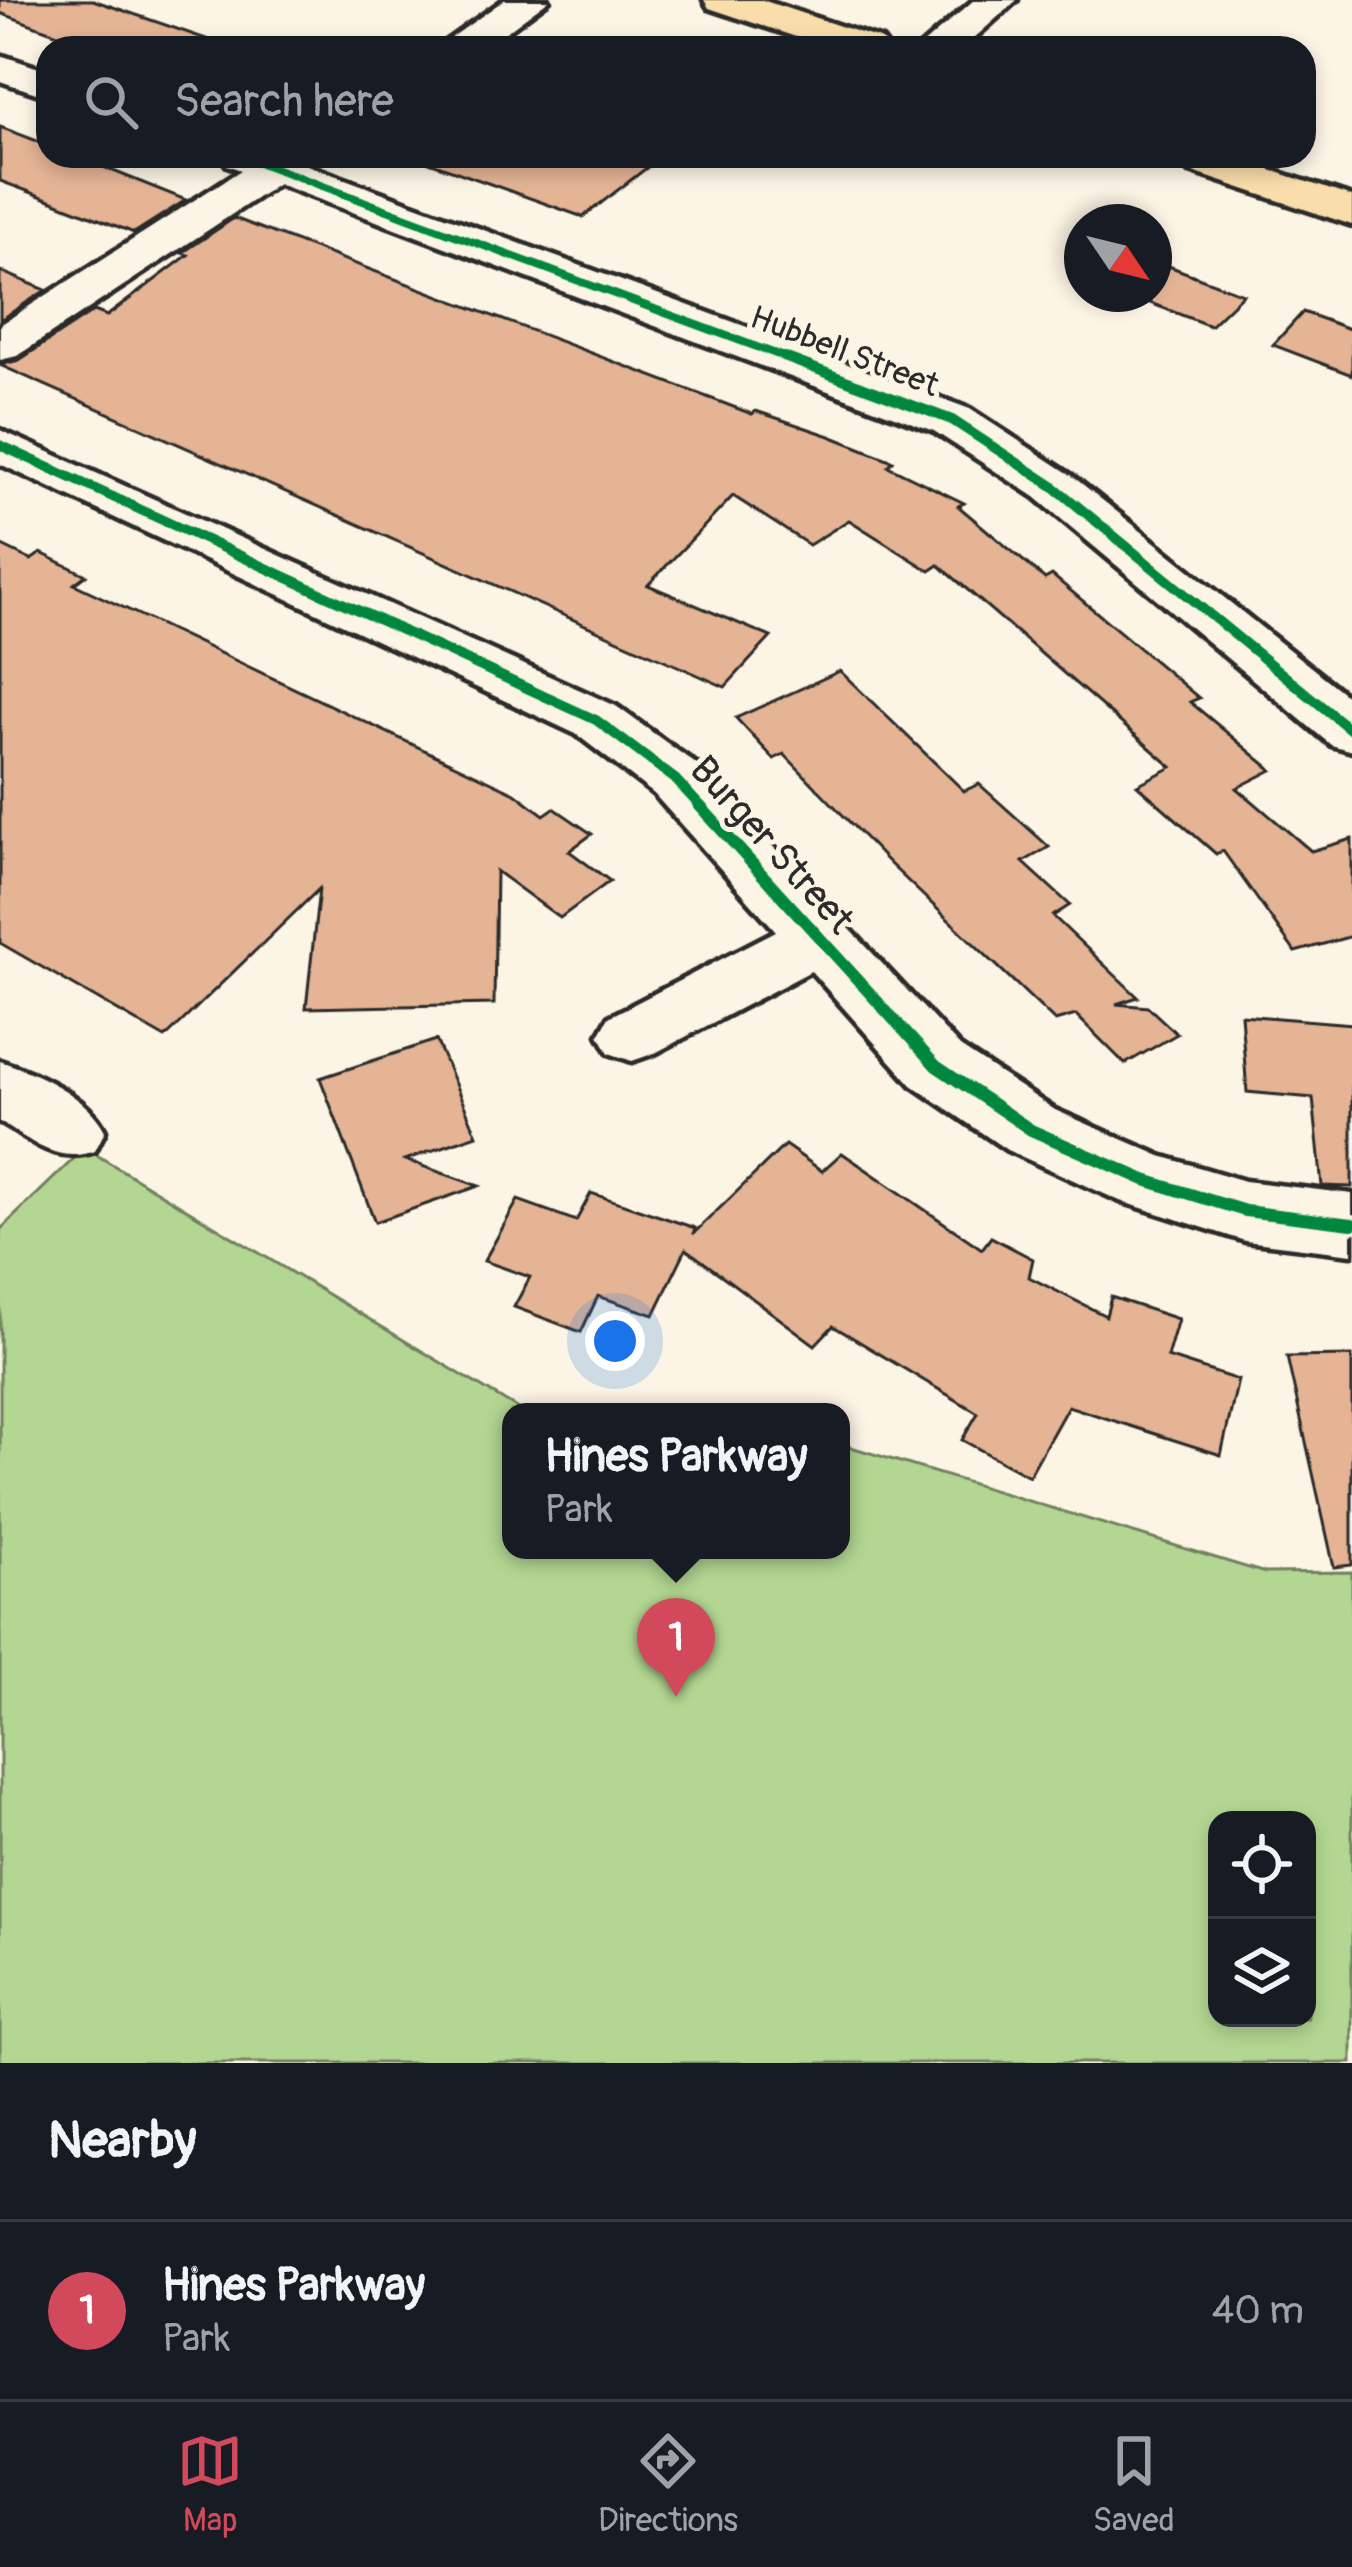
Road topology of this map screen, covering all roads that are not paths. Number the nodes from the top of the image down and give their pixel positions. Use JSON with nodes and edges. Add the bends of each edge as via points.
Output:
{"nodes":[{"id":1,"x":530,"y":0,"type":"edge"},
{"id":2,"x":723,"y":0,"type":"edge"},
{"id":3,"x":998,"y":0,"type":"edge"},
{"id":4,"x":475,"y":36,"type":"edge"},
{"id":5,"x":832,"y":36,"type":"edge"},
{"id":6,"x":954,"y":36,"type":"edge"},
{"id":7,"x":0,"y":67,"type":"edge"},
{"id":8,"x":36,"y":80,"type":"edge"},
{"id":9,"x":258,"y":168,"type":"edge"},
{"id":10,"x":291,"y":168,"type":"edge"},
{"id":11,"x":1222,"y":168,"type":"edge"},
{"id":12,"x":1352,"y":212,"type":"edge"},
{"id":13,"x":0,"y":346,"type":"edge"},
{"id":14,"x":0,"y":445,"type":"edge"},
{"id":15,"x":1352,"y":731,"type":"edge"},
{"id":16,"x":818,"y":938,"type":"junction"},
{"id":17,"x":632,"y":1035,"type":"dead end"},
{"id":18,"x":0,"y":1088,"type":"edge"},
{"id":19,"x":70,"y":1131,"type":"dead end"},
{"id":20,"x":1352,"y":1224,"type":"edge"}],
"edges":[{"from":1,"to":4,"type":"street"},
{"from":2,"to":5,"type":"main road"},
{"from":3,"to":6,"type":"street"},
{"from":7,"to":8,"type":"street"},
{"from":9,"to":13,"type":"street"},
{"from":10,"to":15,"type":"street","name":"Hubbell Street","via":[[952,420],[1053,485]]},
{"from":11,"to":12,"type":"main road"},
{"from":14,"to":16,"type":"street","name":"Burger Street","via":[[596,720],[675,779]]},
{"from":16,"to":17,"type":"street","name":"Burger Street"},
{"from":16,"to":20,"type":"street","name":"Burger Street","via":[[936,1066],[1031,1130],[1145,1180],[1245,1211]]},
{"from":18,"to":19,"type":"street"}]}
